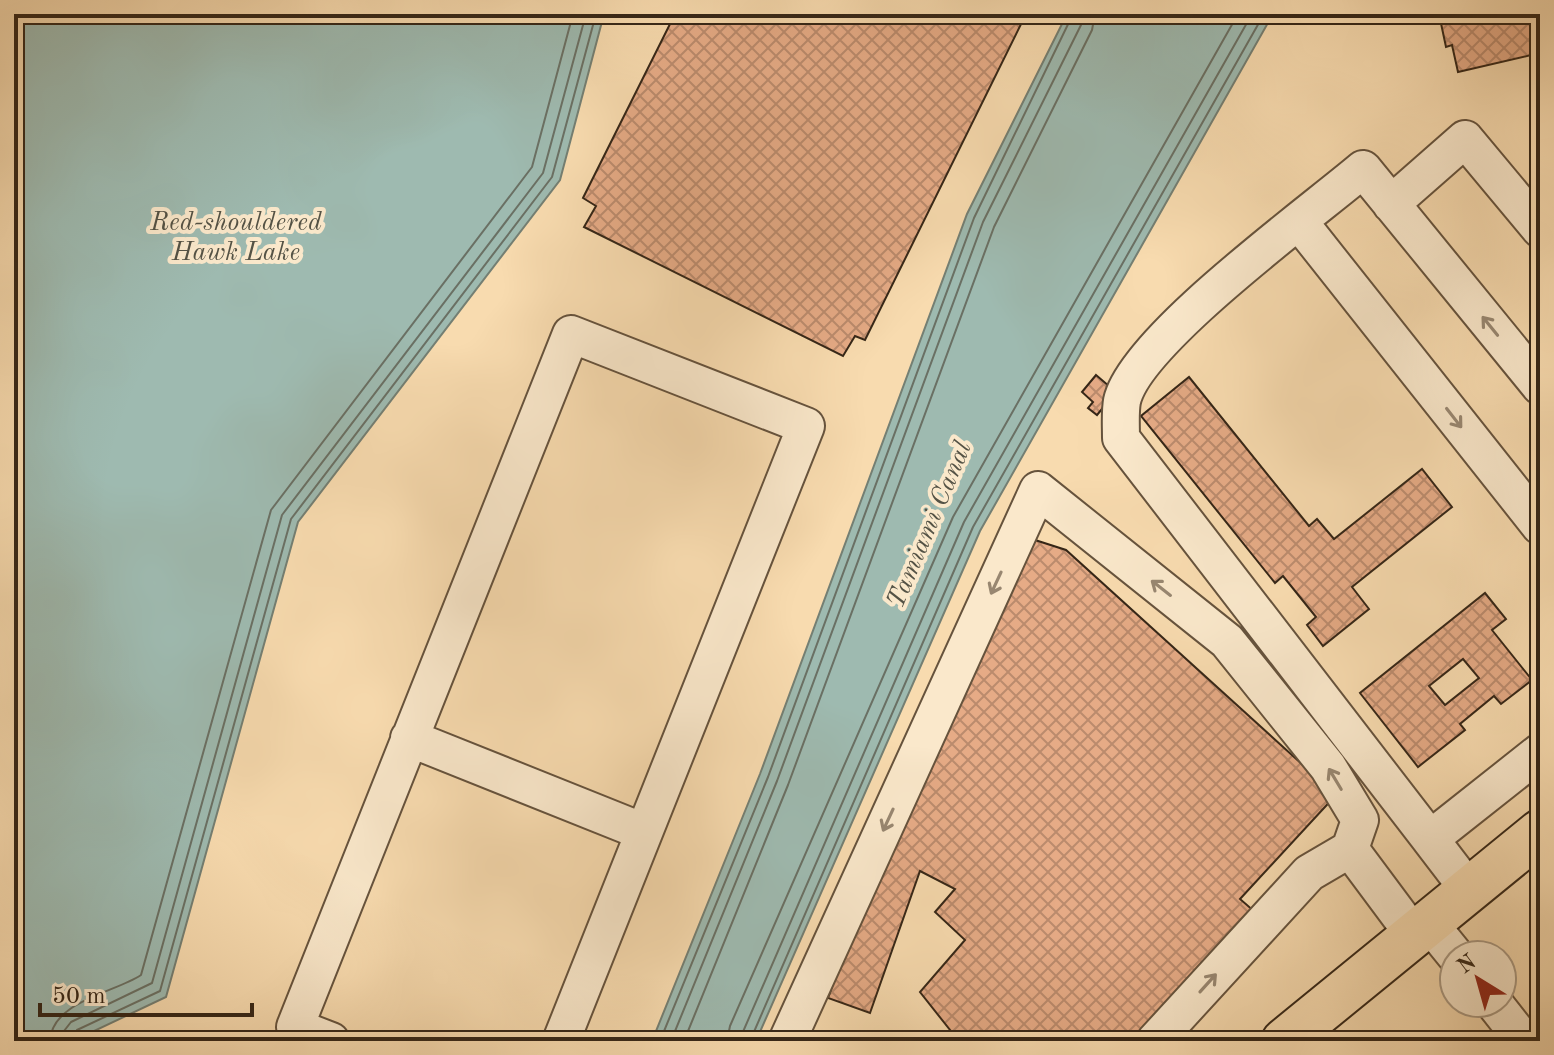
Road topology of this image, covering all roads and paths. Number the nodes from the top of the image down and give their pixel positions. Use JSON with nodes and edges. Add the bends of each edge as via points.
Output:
{"nodes":[{"id":1,"x":1391,"y":204,"type":"junction"},
{"id":2,"x":1300,"y":223,"type":"junction"},
{"id":3,"x":1540,"y":229,"type":"edge"},
{"id":4,"x":1534,"y":367,"type":"edge"},
{"id":5,"x":1540,"y":526,"type":"edge"},
{"id":6,"x":409,"y":738,"type":"junction"},
{"id":7,"x":1540,"y":752,"type":"edge"},
{"id":8,"x":644,"y":832,"type":"junction"},
{"id":9,"x":1540,"y":832,"type":"edge"},
{"id":10,"x":1430,"y":839,"type":"junction"},
{"id":11,"x":1350,"y":849,"type":"junction"},
{"id":12,"x":1469,"y":890,"type":"junction"},
{"id":13,"x":1433,"y":938,"type":"edge"},
{"id":14,"x":1507,"y":1019,"type":"edge"},
{"id":15,"x":331,"y":1041,"type":"edge"},
{"id":16,"x":561,"y":1041,"type":"edge"},
{"id":17,"x":787,"y":1041,"type":"edge"},
{"id":18,"x":1155,"y":1041,"type":"edge"},
{"id":19,"x":1284,"y":1041,"type":"edge"},
{"id":20,"x":1524,"y":1041,"type":"edge"}],
"edges":[{"from":1,"to":2,"type":"street","via":[[1363,169]]},
{"from":1,"to":3,"type":"street","via":[[1465,139]]},
{"from":4,"to":1,"type":"street","one_way":true},
{"from":2,"to":5,"type":"street","one_way":true},
{"from":2,"to":10,"type":"street","via":[[1182,319],[1140,365],[1122,400],[1121,438]]},
{"from":6,"to":8,"type":"street"},
{"from":6,"to":8,"type":"street","via":[[571,334],[731,395],[806,426]]},
{"from":6,"to":15,"type":"street","via":[[295,1027]]},
{"from":7,"to":10,"type":"street"},
{"from":8,"to":16,"type":"street"},
{"from":9,"to":12,"type":"main road"},
{"from":10,"to":12,"type":"street"},
{"from":11,"to":13,"type":"street"},
{"from":11,"to":17,"type":"street","one_way":true,"via":[[1360,820],[1328,767],[1227,641],[1038,490]]},
{"from":18,"to":11,"type":"street","one_way":true,"via":[[1309,873]]},
{"from":12,"to":13,"type":"main road"},
{"from":13,"to":19,"type":"main road"},
{"from":14,"to":20,"type":"street"}]}
